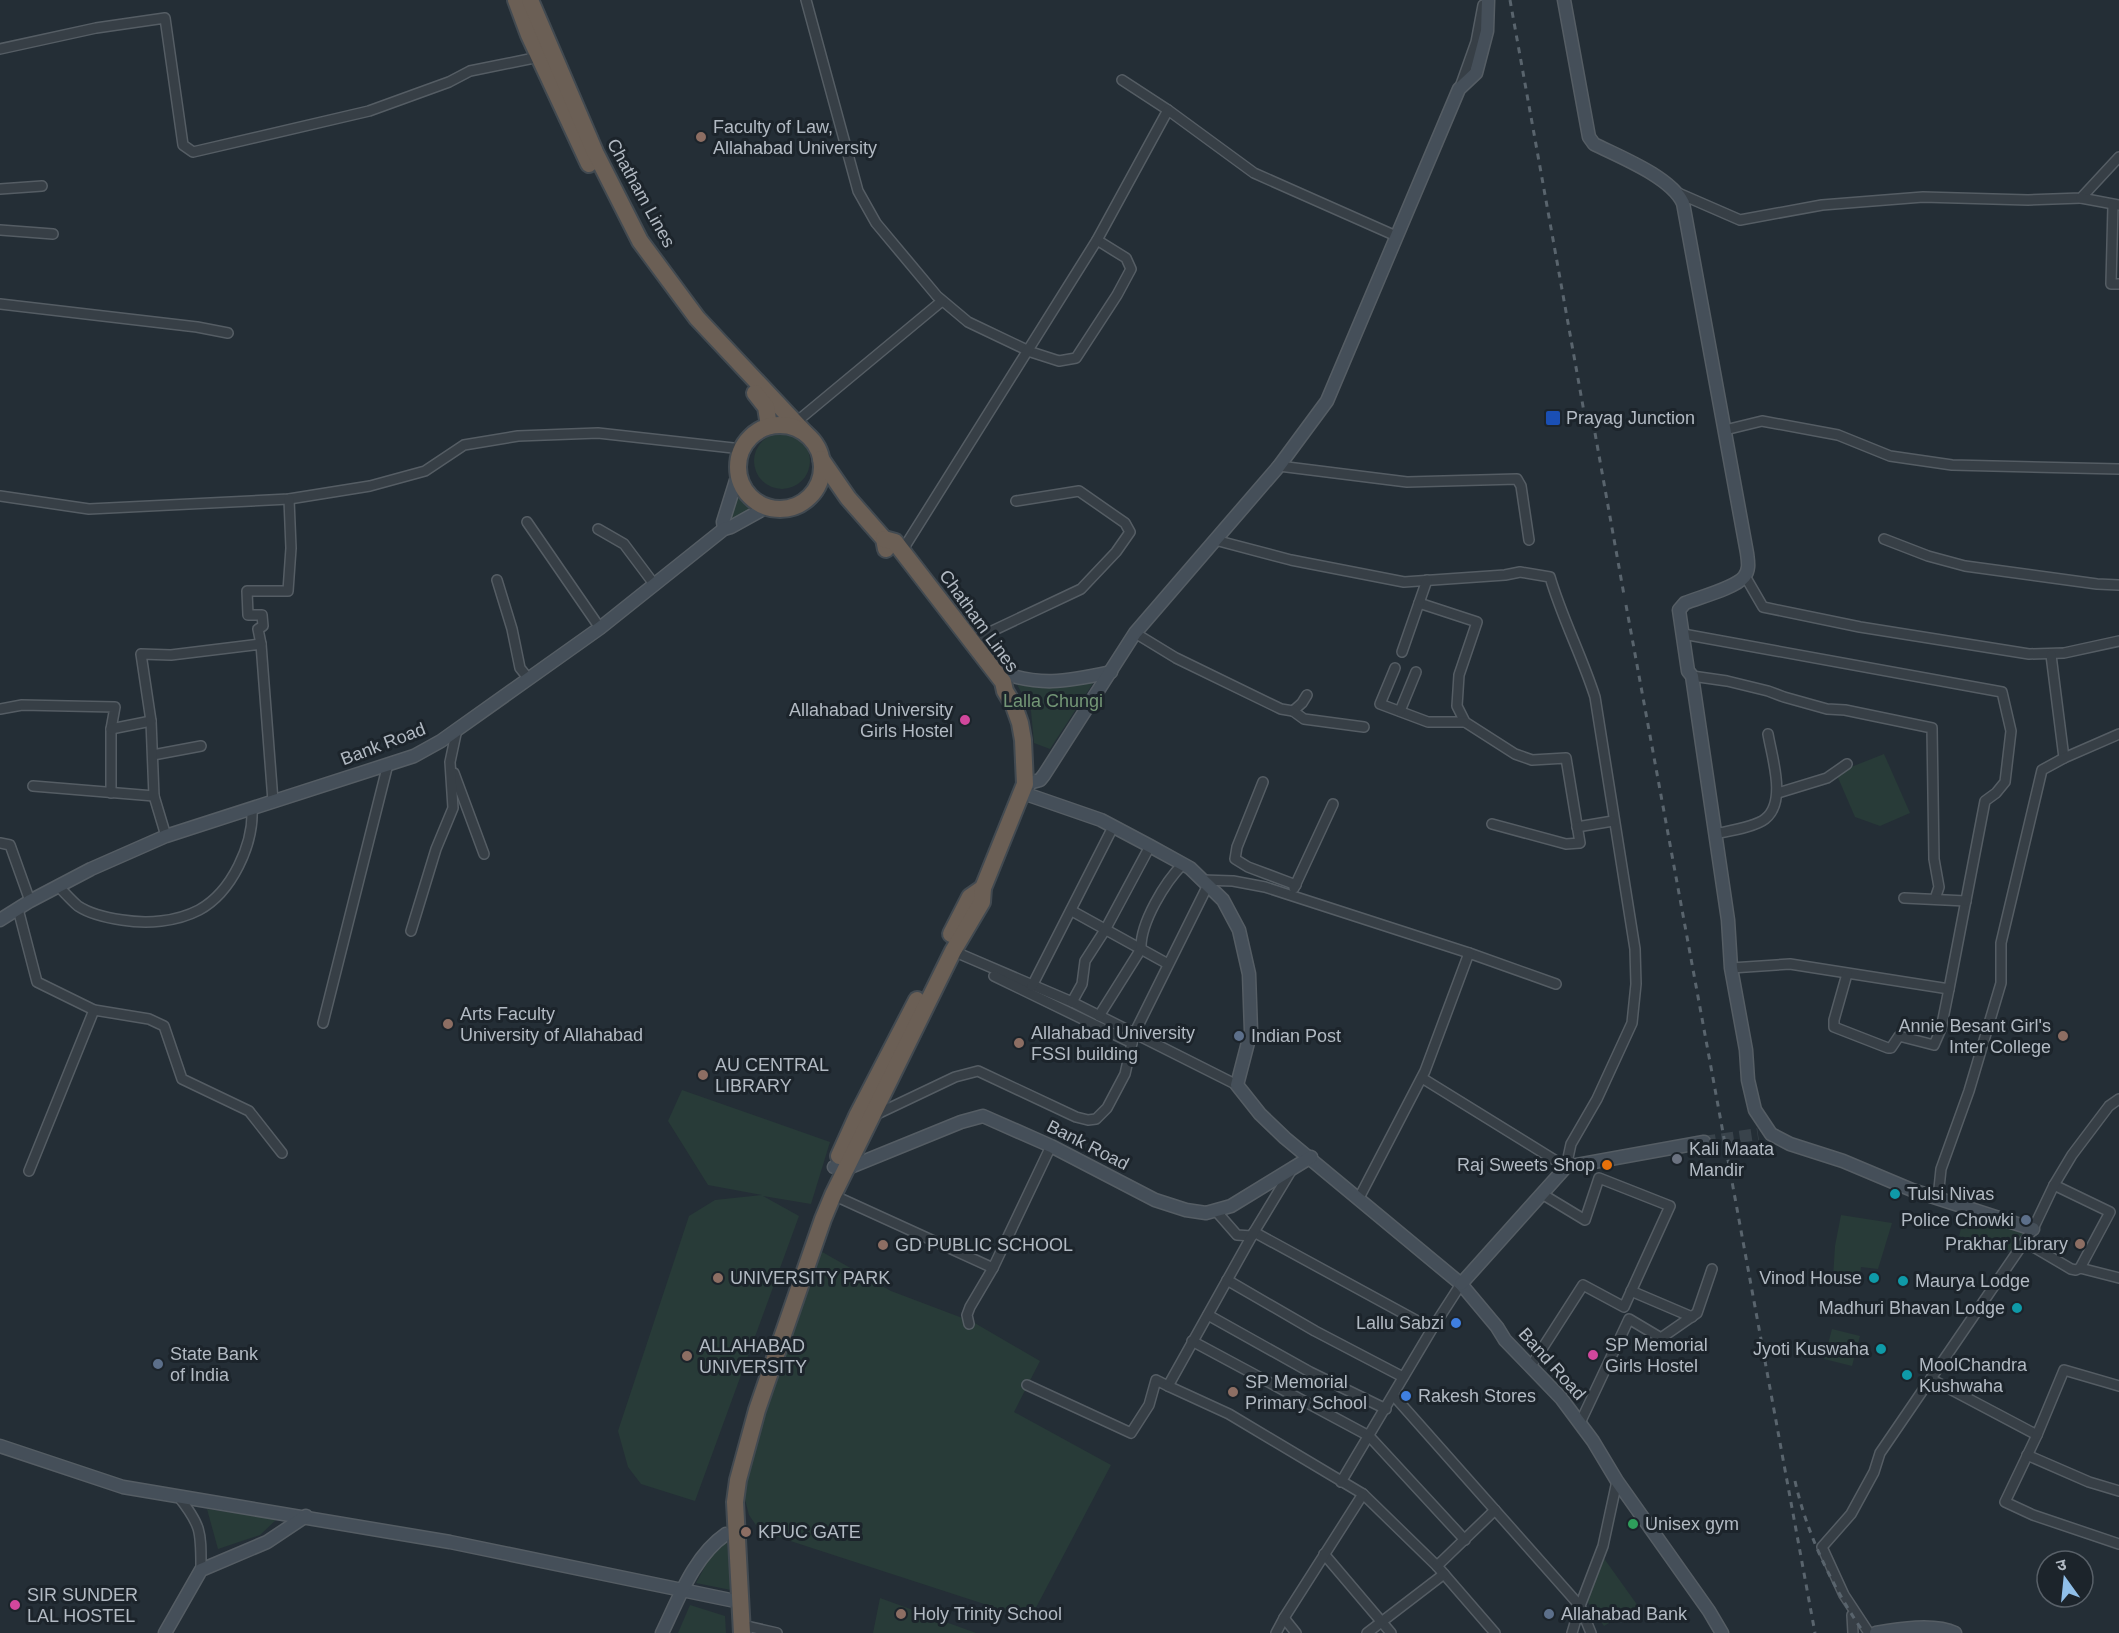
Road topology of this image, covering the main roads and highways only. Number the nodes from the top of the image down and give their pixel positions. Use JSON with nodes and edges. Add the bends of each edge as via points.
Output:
{"nodes":[{"id":1,"x":516,"y":0,"type":"edge"},
{"id":2,"x":530,"y":0,"type":"edge"},
{"id":3,"x":769,"y":426,"type":"junction"},
{"id":4,"x":800,"y":428,"type":"junction"},
{"id":5,"x":821,"y":459,"type":"junction"},
{"id":6,"x":884,"y":539,"type":"junction"},
{"id":7,"x":1005,"y":691,"type":"junction"},
{"id":8,"x":983,"y":888,"type":"junction"},
{"id":9,"x":839,"y":1168,"type":"junction"},
{"id":10,"x":736,"y":1601,"type":"junction"},
{"id":11,"x":738,"y":1630,"type":"edge"}],
"edges":[{"from":1,"to":3,"type":"highway","name":"Chatham Lines","via":[[571,129],[627,238],[684,316],[762,400]]},
{"from":2,"to":4,"type":"highway","name":"Chatham Lines","via":[[595,152],[640,241],[697,318]]},
{"from":3,"to":4,"type":"highway"},
{"from":3,"to":5,"type":"highway","via":[[749,439],[738,461],[742,484],[757,502],[781,509],[808,498],[817,487]]},
{"from":4,"to":5,"type":"highway","name":"Chatham Lines","via":[[812,440]]},
{"from":5,"to":6,"type":"highway","name":"Chatham Lines"},
{"from":6,"to":7,"type":"highway","name":"Chatham Lines","via":[[895,542],[1003,682]]},
{"from":6,"to":7,"type":"highway","name":"Chatham Lines","via":[[886,549],[993,687]]},
{"from":7,"to":8,"type":"highway","via":[[1020,723],[1024,788]]},
{"from":8,"to":9,"type":"highway","via":[[982,902],[953,951],[870,1118]]},
{"from":8,"to":9,"type":"highway","via":[[970,897],[857,1116]]},
{"from":9,"to":10,"type":"highway","via":[[757,1410],[738,1480]]},
{"from":9,"to":10,"type":"highway","via":[[812,1213],[735,1451],[726,1534]]},
{"from":10,"to":11,"type":"highway"}]}
